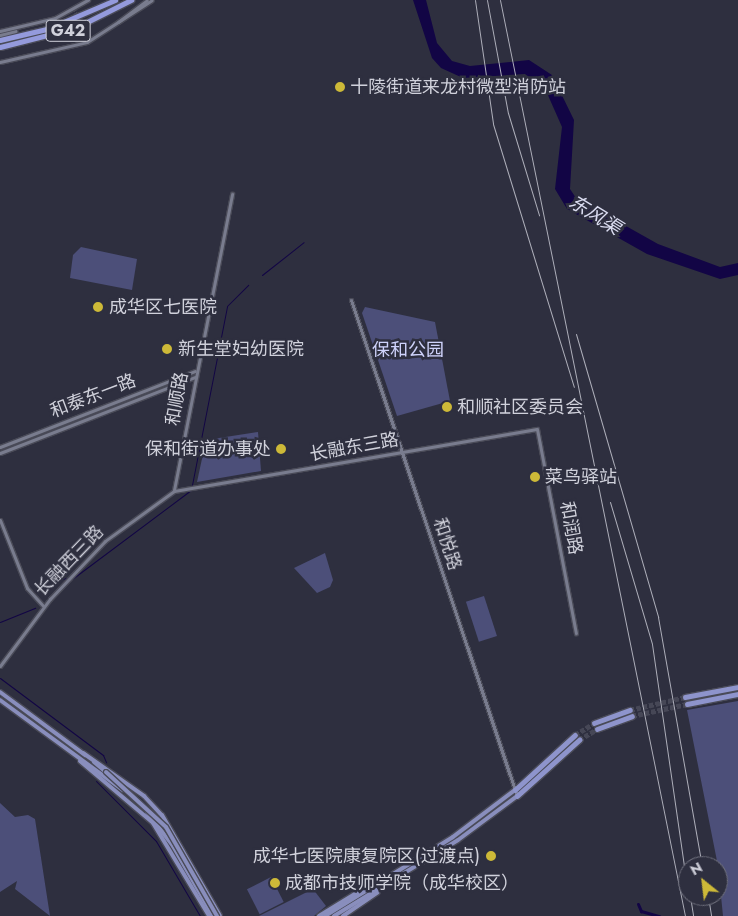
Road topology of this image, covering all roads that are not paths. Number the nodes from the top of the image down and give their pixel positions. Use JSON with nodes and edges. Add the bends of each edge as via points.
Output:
{"nodes":[{"id":1,"x":88,"y":0,"type":"edge"},
{"id":2,"x":115,"y":0,"type":"edge"},
{"id":3,"x":131,"y":0,"type":"edge"},
{"id":4,"x":147,"y":0,"type":"edge"},
{"id":5,"x":152,"y":0,"type":"edge"},
{"id":6,"x":30,"y":26,"type":"junction"},
{"id":7,"x":0,"y":31,"type":"edge"},
{"id":8,"x":0,"y":35,"type":"edge"},
{"id":9,"x":102,"y":35,"type":"junction"},
{"id":10,"x":0,"y":40,"type":"edge"},
{"id":11,"x":0,"y":47,"type":"edge"},
{"id":12,"x":0,"y":62,"type":"edge"},
{"id":13,"x":232,"y":194,"type":"dead end"},
{"id":14,"x":351,"y":300,"type":"dead end"},
{"id":15,"x":196,"y":371,"type":"junction"},
{"id":16,"x":195,"y":377,"type":"junction"},
{"id":17,"x":538,"y":429,"type":"joint"},
{"id":18,"x":0,"y":448,"type":"edge"},
{"id":19,"x":402,"y":452,"type":"junction"},
{"id":20,"x":0,"y":453,"type":"edge"},
{"id":21,"x":174,"y":490,"type":"junction"},
{"id":22,"x":0,"y":520,"type":"edge"},
{"id":23,"x":44,"y":607,"type":"junction"},
{"id":24,"x":576,"y":633,"type":"dead end"},
{"id":25,"x":0,"y":666,"type":"edge"},
{"id":26,"x":738,"y":687,"type":"edge"},
{"id":27,"x":0,"y":692,"type":"edge"},
{"id":28,"x":738,"y":694,"type":"edge"},
{"id":29,"x":685,"y":697,"type":"tunnel mouth"},
{"id":30,"x":0,"y":700,"type":"edge"},
{"id":31,"x":687,"y":704,"type":"tunnel mouth"},
{"id":32,"x":630,"y":710,"type":"tunnel mouth"},
{"id":33,"x":632,"y":716,"type":"tunnel mouth"},
{"id":34,"x":594,"y":723,"type":"tunnel mouth"},
{"id":35,"x":597,"y":729,"type":"tunnel mouth"},
{"id":36,"x":575,"y":735,"type":"tunnel mouth"},
{"id":37,"x":579,"y":740,"type":"tunnel mouth"},
{"id":38,"x":83,"y":754,"type":"junction"},
{"id":39,"x":79,"y":759,"type":"junction"},
{"id":40,"x":105,"y":774,"type":"junction"},
{"id":41,"x":515,"y":790,"type":"junction"},
{"id":42,"x":517,"y":796,"type":"junction"},
{"id":43,"x":372,"y":885,"type":"junction"},
{"id":44,"x":386,"y":885,"type":"junction"},
{"id":45,"x":347,"y":904,"type":"junction"},
{"id":46,"x":211,"y":916,"type":"edge"},
{"id":47,"x":218,"y":916,"type":"edge"},
{"id":48,"x":319,"y":916,"type":"edge"},
{"id":49,"x":326,"y":916,"type":"edge"},
{"id":50,"x":334,"y":916,"type":"edge"},
{"id":51,"x":343,"y":916,"type":"edge"}],
"edges":[{"from":1,"to":6,"type":"street"},
{"from":2,"to":10,"type":"highway","number":"G42","via":[[56,26]]},
{"from":3,"to":11,"type":"highway","number":"G42","via":[[75,28]]},
{"from":4,"to":9,"type":"street"},
{"from":5,"to":9,"type":"street"},
{"from":6,"to":7,"type":"street"},
{"from":6,"to":8,"type":"street"},
{"from":9,"to":12,"type":"street","via":[[52,52]]},
{"from":13,"to":15,"type":"street","name":"和顺路"},
{"from":14,"to":19,"type":"street","name":"和悦路"},
{"from":15,"to":16,"type":"street","name":"和顺路"},
{"from":15,"to":18,"type":"street","name":"和泰东一路"},
{"from":16,"to":20,"type":"street"},
{"from":16,"to":21,"type":"street","name":"和顺路"},
{"from":17,"to":19,"type":"street","name":"长融东三路"},
{"from":17,"to":24,"type":"street","name":"和润路"},
{"from":19,"to":21,"type":"street","name":"长融东三路"},
{"from":19,"to":41,"type":"street","name":"和悦路"},
{"from":21,"to":23,"type":"street","name":"长融西三路","via":[[123,525]]},
{"from":22,"to":23,"type":"street","via":[[27,588]]},
{"from":23,"to":25,"type":"street","name":"长融西三路"},
{"from":26,"to":29,"type":"highway"},
{"from":27,"to":38,"type":"main road"},
{"from":28,"to":31,"type":"highway"},
{"from":30,"to":39,"type":"main road"},
{"from":32,"to":34,"type":"highway"},
{"from":33,"to":35,"type":"highway"},
{"from":36,"to":41,"type":"highway"},
{"from":37,"to":42,"type":"highway"},
{"from":38,"to":40,"type":"main road"},
{"from":38,"to":47,"type":"main road","via":[[144,796],[162,815]]},
{"from":39,"to":40,"type":"main road"},
{"from":39,"to":46,"type":"main road","via":[[153,823]]},
{"from":40,"to":46,"type":"main road","bridge":true,"via":[[161,828]]},
{"from":40,"to":47,"type":"main road","bridge":true,"via":[[166,828]]},
{"from":41,"to":42,"type":"street","name":"和悦路"},
{"from":41,"to":43,"type":"main road","via":[[453,837]]},
{"from":42,"to":44,"type":"main road"},
{"from":43,"to":45,"type":"main road"},
{"from":43,"to":48,"type":"main road"},
{"from":44,"to":45,"type":"main road"},
{"from":44,"to":51,"type":"main road"},
{"from":45,"to":49,"type":"main road"},
{"from":45,"to":50,"type":"main road"}]}
